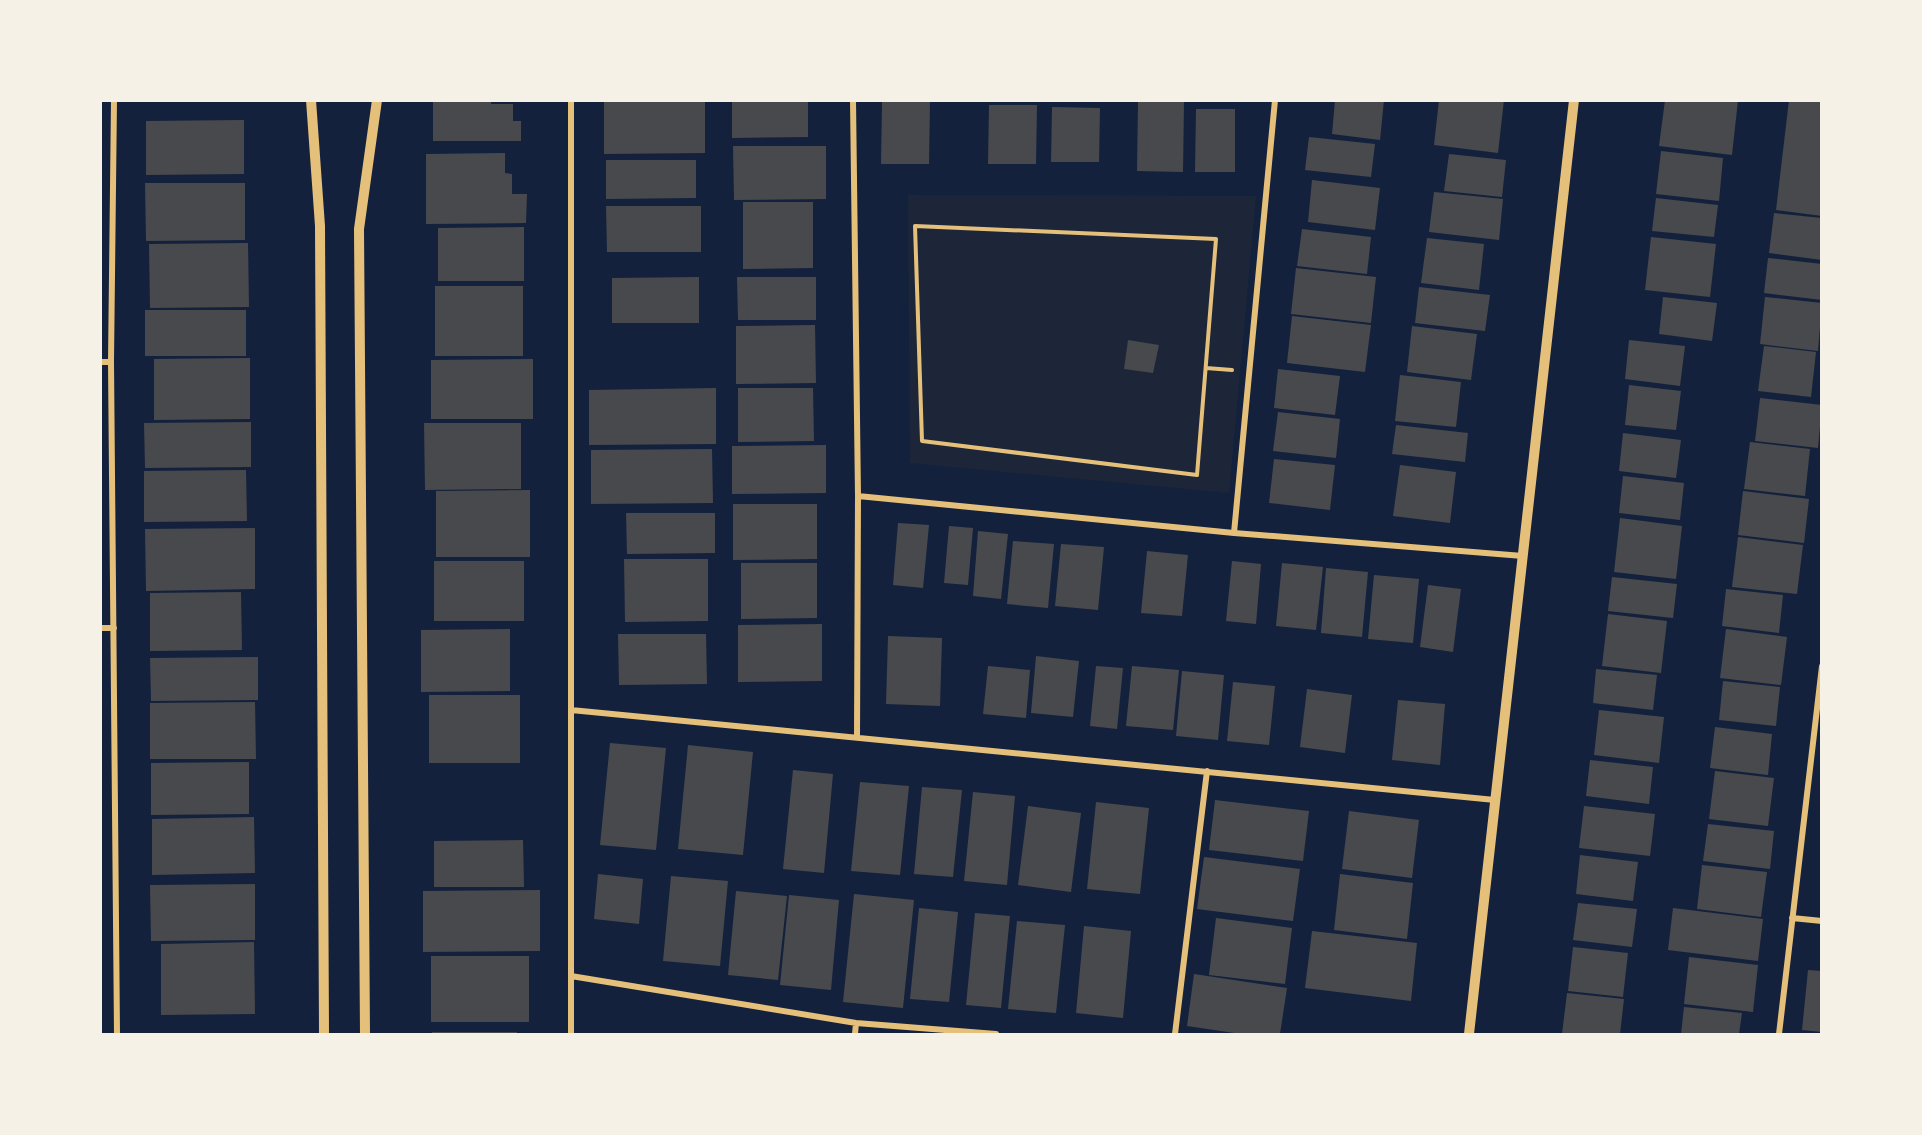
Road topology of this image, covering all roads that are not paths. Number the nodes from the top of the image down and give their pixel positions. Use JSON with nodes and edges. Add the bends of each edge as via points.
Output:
{"nodes":[{"id":1,"x":114,"y":100,"type":"edge"},
{"id":2,"x":311,"y":100,"type":"edge"},
{"id":3,"x":377,"y":100,"type":"edge"},
{"id":4,"x":570,"y":100,"type":"edge"},
{"id":5,"x":854,"y":100,"type":"edge"},
{"id":6,"x":1275,"y":100,"type":"edge"},
{"id":7,"x":1574,"y":100,"type":"edge"},
{"id":8,"x":100,"y":362,"type":"edge"},
{"id":9,"x":111,"y":362,"type":"junction"},
{"id":10,"x":858,"y":495,"type":"junction"},
{"id":11,"x":1234,"y":533,"type":"junction"},
{"id":12,"x":1523,"y":556,"type":"junction"},
{"id":13,"x":100,"y":628,"type":"edge"},
{"id":14,"x":114,"y":628,"type":"junction"},
{"id":15,"x":1821,"y":666,"type":"edge"},
{"id":16,"x":571,"y":710,"type":"junction"},
{"id":17,"x":857,"y":737,"type":"junction"},
{"id":18,"x":1207,"y":771,"type":"junction"},
{"id":19,"x":1495,"y":800,"type":"junction"},
{"id":20,"x":1792,"y":918,"type":"junction"},
{"id":21,"x":1821,"y":921,"type":"edge"},
{"id":22,"x":571,"y":976,"type":"junction"},
{"id":23,"x":856,"y":1023,"type":"junction"},
{"id":24,"x":117,"y":1035,"type":"edge"},
{"id":25,"x":324,"y":1035,"type":"edge"},
{"id":26,"x":365,"y":1035,"type":"edge"},
{"id":27,"x":572,"y":1035,"type":"edge"},
{"id":28,"x":855,"y":1035,"type":"edge"},
{"id":29,"x":996,"y":1035,"type":"edge"},
{"id":30,"x":1175,"y":1035,"type":"edge"},
{"id":31,"x":1468,"y":1035,"type":"edge"},
{"id":32,"x":1779,"y":1035,"type":"edge"}],
"edges":[{"from":1,"to":9,"type":"street"},
{"from":2,"to":25,"type":"street","via":[[320,226]]},
{"from":3,"to":26,"type":"street","via":[[359,229]]},
{"from":4,"to":16,"type":"street"},
{"from":5,"to":10,"type":"street"},
{"from":6,"to":11,"type":"street"},
{"from":7,"to":12,"type":"street"},
{"from":8,"to":9,"type":"street"},
{"from":9,"to":14,"type":"street"},
{"from":10,"to":11,"type":"street"},
{"from":10,"to":17,"type":"street"},
{"from":11,"to":12,"type":"street"},
{"from":12,"to":19,"type":"street"},
{"from":13,"to":14,"type":"street"},
{"from":14,"to":24,"type":"street"},
{"from":15,"to":20,"type":"street"},
{"from":16,"to":17,"type":"street"},
{"from":16,"to":22,"type":"street"},
{"from":17,"to":18,"type":"street"},
{"from":18,"to":19,"type":"street"},
{"from":18,"to":30,"type":"street"},
{"from":19,"to":31,"type":"street"},
{"from":20,"to":21,"type":"street"},
{"from":20,"to":32,"type":"street"},
{"from":22,"to":23,"type":"street"},
{"from":22,"to":27,"type":"street"},
{"from":23,"to":28,"type":"street"},
{"from":23,"to":29,"type":"street"}]}
